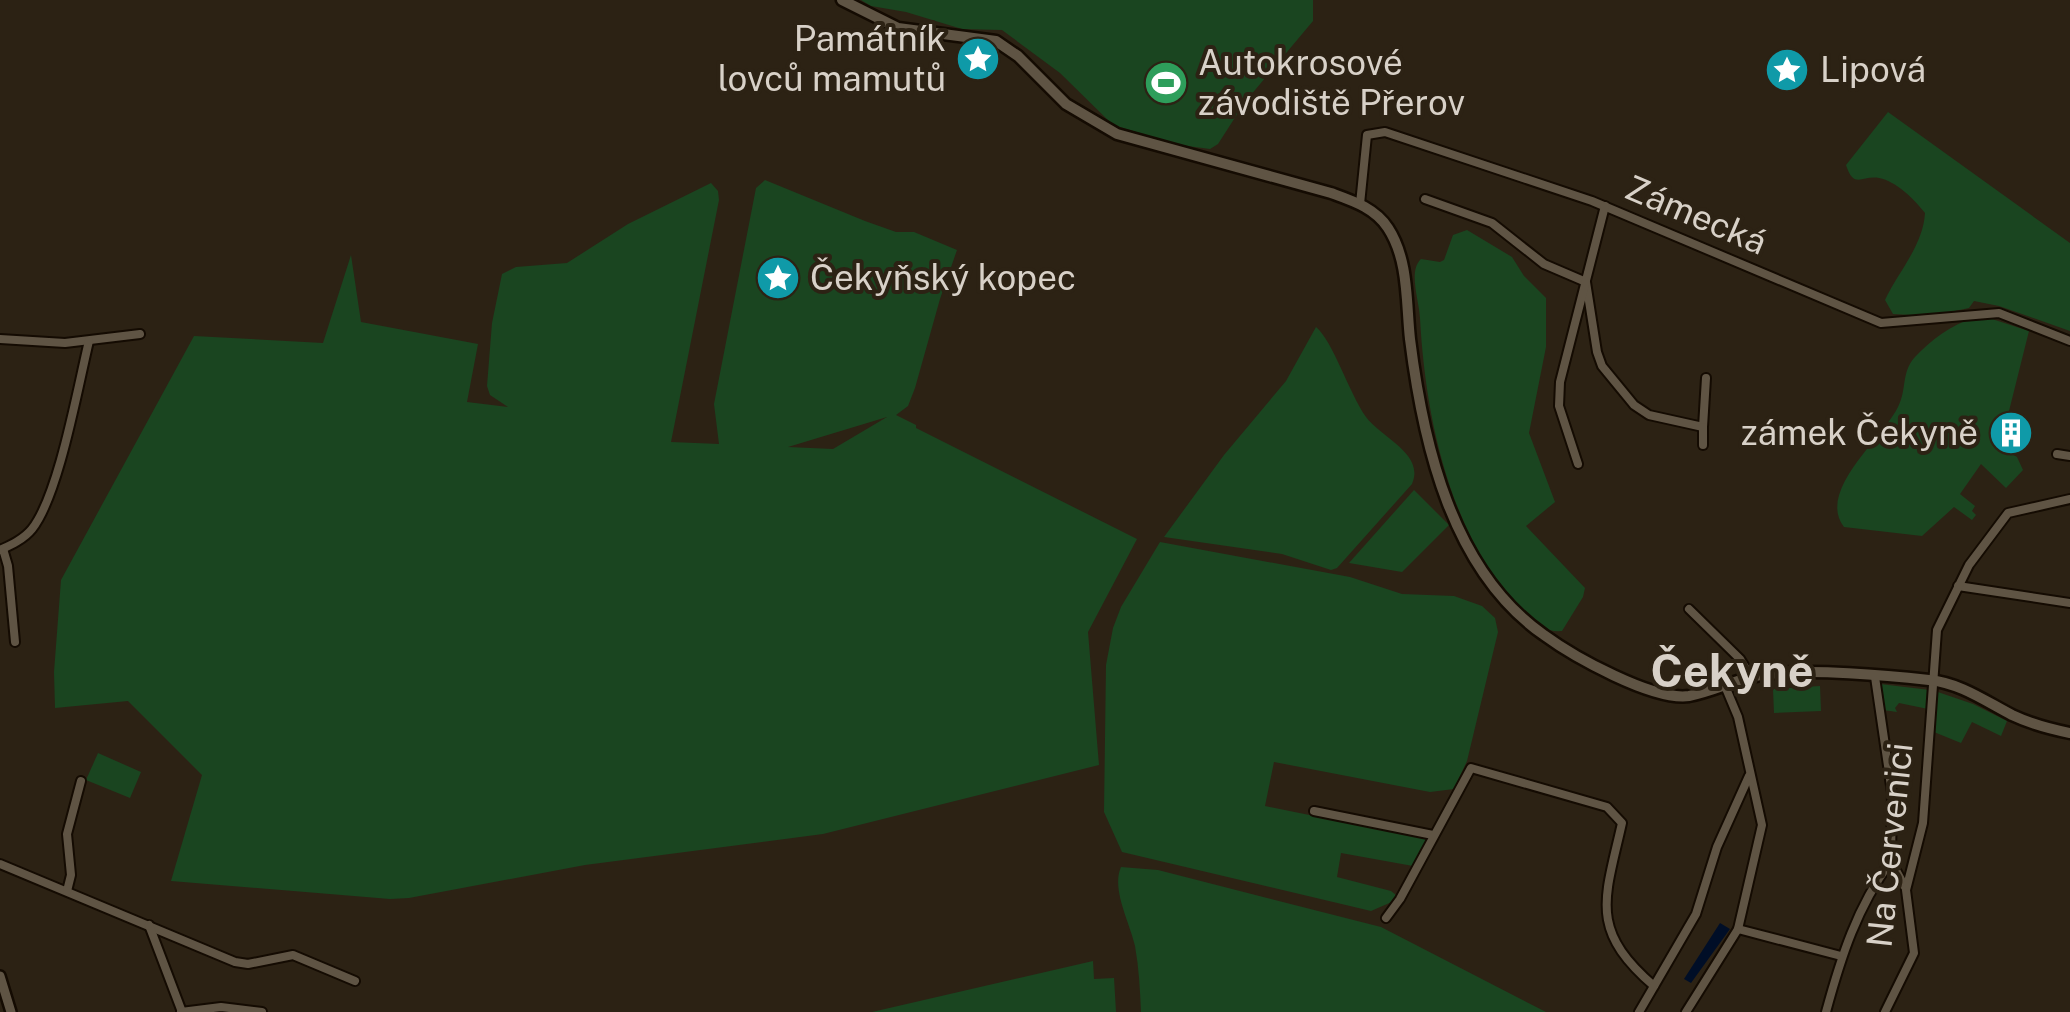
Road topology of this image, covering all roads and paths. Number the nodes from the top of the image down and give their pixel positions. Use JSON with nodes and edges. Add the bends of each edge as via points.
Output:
{"nodes":[{"id":1,"x":842,"y":0,"type":"edge"},
{"id":2,"x":1425,"y":199,"type":"dead end"},
{"id":3,"x":1360,"y":204,"type":"junction"},
{"id":4,"x":1605,"y":206,"type":"junction"},
{"id":5,"x":1586,"y":282,"type":"junction"},
{"id":6,"x":140,"y":334,"type":"dead end"},
{"id":7,"x":0,"y":339,"type":"edge"},
{"id":8,"x":89,"y":341,"type":"junction"},
{"id":9,"x":2070,"y":341,"type":"edge"},
{"id":10,"x":1706,"y":378,"type":"dead end"},
{"id":11,"x":1703,"y":427,"type":"junction"},
{"id":12,"x":1702,"y":445,"type":"dead end"},
{"id":13,"x":2057,"y":454,"type":"dead end"},
{"id":14,"x":2070,"y":456,"type":"edge"},
{"id":15,"x":1578,"y":464,"type":"dead end"},
{"id":16,"x":2070,"y":499,"type":"edge"},
{"id":17,"x":2,"y":550,"type":"edge"},
{"id":18,"x":1958,"y":586,"type":"junction"},
{"id":19,"x":2070,"y":603,"type":"edge"},
{"id":20,"x":1689,"y":609,"type":"dead end"},
{"id":21,"x":15,"y":642,"type":"dead end"},
{"id":22,"x":1874,"y":676,"type":"junction"},
{"id":23,"x":1751,"y":677,"type":"junction"},
{"id":24,"x":1932,"y":680,"type":"junction"},
{"id":25,"x":1725,"y":686,"type":"junction"},
{"id":26,"x":2070,"y":734,"type":"edge"},
{"id":27,"x":1749,"y":776,"type":"junction"},
{"id":28,"x":80,"y":781,"type":"dead end"},
{"id":29,"x":1314,"y":811,"type":"dead end"},
{"id":30,"x":1434,"y":835,"type":"junction"},
{"id":31,"x":1891,"y":861,"type":"junction"},
{"id":32,"x":0,"y":864,"type":"edge"},
{"id":33,"x":1906,"y":890,"type":"junction"},
{"id":34,"x":67,"y":891,"type":"junction"},
{"id":35,"x":1386,"y":918,"type":"dead end"},
{"id":36,"x":149,"y":925,"type":"junction"},
{"id":37,"x":1738,"y":929,"type":"junction"},
{"id":38,"x":1841,"y":956,"type":"junction"},
{"id":39,"x":0,"y":976,"type":"edge"},
{"id":40,"x":355,"y":981,"type":"dead end"},
{"id":41,"x":1654,"y":986,"type":"junction"},
{"id":42,"x":10,"y":1012,"type":"edge"},
{"id":43,"x":182,"y":1012,"type":"edge"},
{"id":44,"x":262,"y":1012,"type":"edge"},
{"id":45,"x":1639,"y":1012,"type":"edge"},
{"id":46,"x":1686,"y":1012,"type":"edge"},
{"id":47,"x":1826,"y":1012,"type":"edge"},
{"id":48,"x":1885,"y":1012,"type":"edge"}],
"edges":[{"from":1,"to":3,"type":"main road","via":[[898,28],[996,41],[1072,108],[1117,134]]},
{"from":2,"to":5,"type":"street","via":[[1492,222],[1544,264]]},
{"from":3,"to":4,"type":"street","name":"Zámecká","via":[[1367,135],[1385,132]]},
{"from":3,"to":25,"type":"main road","via":[[1384,222],[1398,250],[1438,468],[1466,542],[1499,595],[1550,640],[1646,690],[1680,696]]},
{"from":4,"to":5,"type":"street"},
{"from":4,"to":9,"type":"street","name":"Zámecká","via":[[1882,323],[1999,313]]},
{"from":5,"to":11,"type":"street","via":[[1602,366],[1634,405]]},
{"from":5,"to":15,"type":"street","via":[[1560,382],[1559,406]]},
{"from":6,"to":8,"type":"street"},
{"from":7,"to":8,"type":"street"},
{"from":8,"to":17,"type":"street","via":[[51,488],[32,530]]},
{"from":10,"to":11,"type":"street"},
{"from":11,"to":12,"type":"street"},
{"from":13,"to":14,"type":"street"},
{"from":16,"to":18,"type":"street","via":[[2008,513]]},
{"from":17,"to":21,"type":"street"},
{"from":18,"to":19,"type":"street"},
{"from":18,"to":24,"type":"street","via":[[1937,630]]},
{"from":20,"to":23,"type":"street"},
{"from":22,"to":23,"type":"main road"},
{"from":22,"to":24,"type":"main road"},
{"from":22,"to":31,"type":"street","via":[[1892,793]]},
{"from":23,"to":25,"type":"main road"},
{"from":24,"to":26,"type":"main road"},
{"from":24,"to":33,"type":"street","name":"Na Červenici","via":[[1923,823]]},
{"from":25,"to":27,"type":"street"},
{"from":27,"to":37,"type":"street","via":[[1762,825]]},
{"from":27,"to":41,"type":"street","via":[[1696,914]]},
{"from":28,"to":34,"type":"street","via":[[67,834]]},
{"from":29,"to":30,"type":"street"},
{"from":30,"to":35,"type":"street"},
{"from":30,"to":41,"type":"street","via":[[1471,768],[1607,807],[1622,823],[1605,898],[1608,931],[1629,965]]},
{"from":31,"to":33,"type":"street"},
{"from":31,"to":38,"type":"street","via":[[1858,911]]},
{"from":32,"to":34,"type":"street"},
{"from":33,"to":48,"type":"street","name":"Na Červenici","via":[[1914,954]]},
{"from":34,"to":36,"type":"street"},
{"from":36,"to":40,"type":"street","via":[[235,962],[293,955]]},
{"from":36,"to":43,"type":"street"},
{"from":37,"to":38,"type":"street"},
{"from":37,"to":46,"type":"street"},
{"from":38,"to":47,"type":"street"},
{"from":39,"to":42,"type":"street"},
{"from":41,"to":45,"type":"street"},
{"from":43,"to":44,"type":"street"}]}
